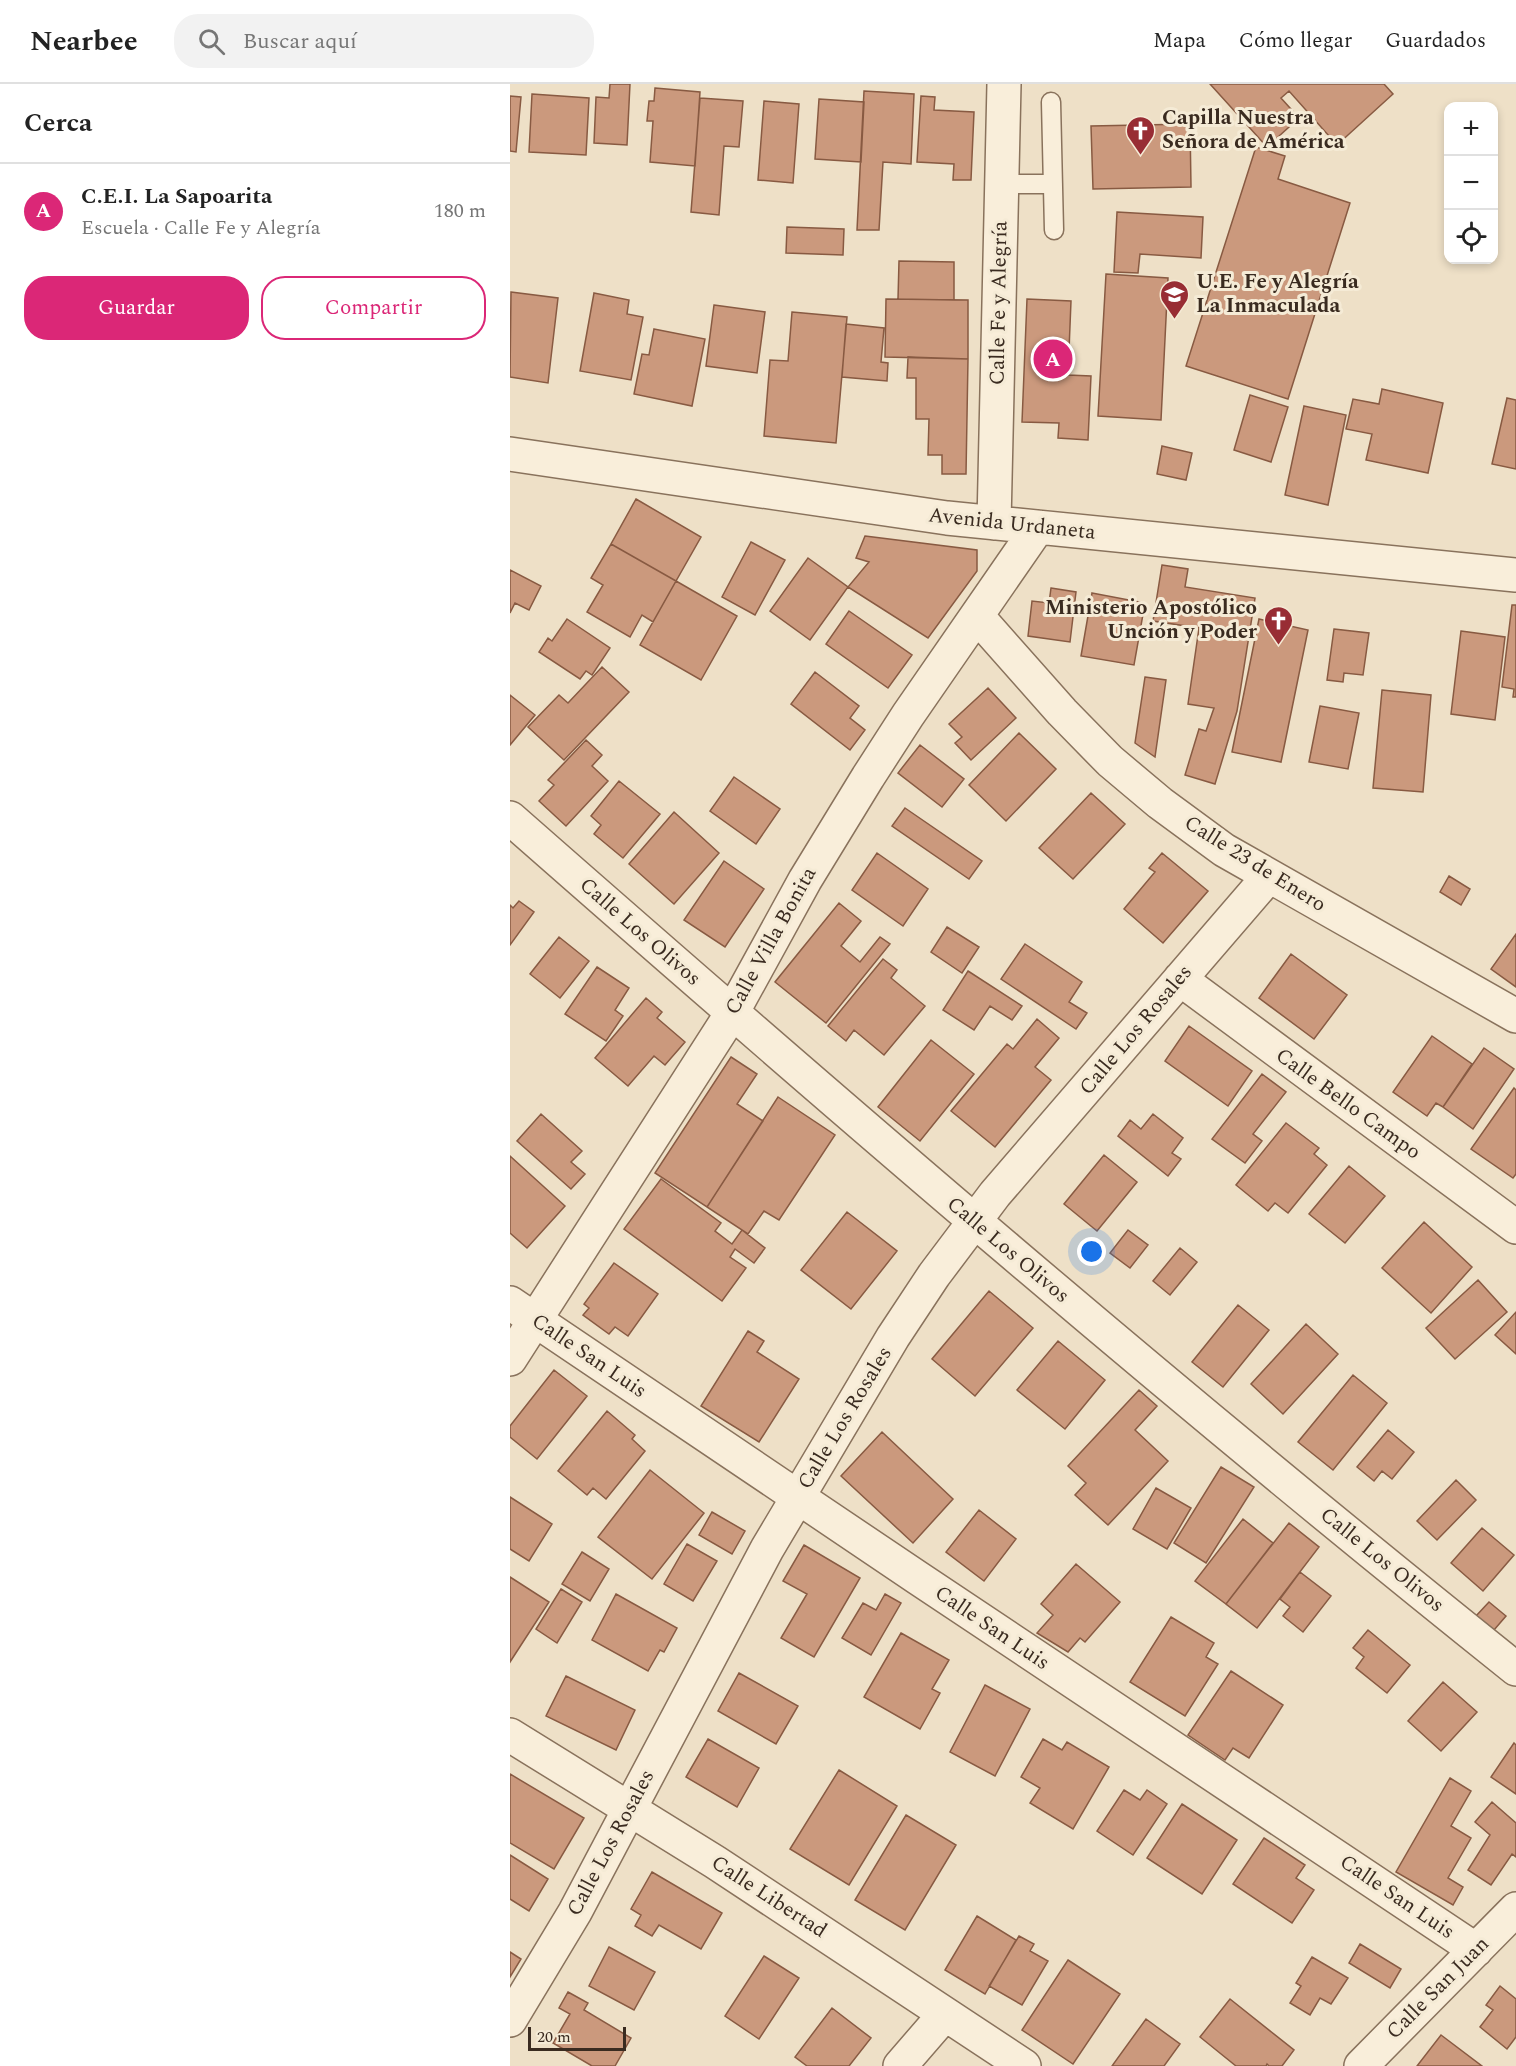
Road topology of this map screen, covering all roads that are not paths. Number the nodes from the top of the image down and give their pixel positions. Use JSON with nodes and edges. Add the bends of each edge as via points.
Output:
{"nodes":[{"id":1,"x":1004,"y":84,"type":"edge"},
{"id":2,"x":1052,"y":102,"type":"dead end"},
{"id":3,"x":1002,"y":184,"type":"junction"},
{"id":4,"x":1053,"y":184,"type":"junction"},
{"id":5,"x":1054,"y":230,"type":"dead end"},
{"id":6,"x":510,"y":454,"type":"edge"},
{"id":7,"x":994,"y":523,"type":"junction"},
{"id":8,"x":1038,"y":527,"type":"junction"},
{"id":9,"x":1516,"y":575,"type":"edge"},
{"id":10,"x":977,"y":616,"type":"junction"},
{"id":11,"x":510,"y":818,"type":"edge"},
{"id":12,"x":1269,"y":876,"type":"junction"},
{"id":13,"x":1180,"y":979,"type":"junction"},
{"id":14,"x":732,"y":1013,"type":"junction"},
{"id":15,"x":1516,"y":1016,"type":"edge"},
{"id":16,"x":974,"y":1221,"type":"junction"},
{"id":17,"x":1516,"y":1227,"type":"edge"},
{"id":18,"x":523,"y":1312,"type":"edge"},
{"id":19,"x":510,"y":1359,"type":"edge"},
{"id":20,"x":798,"y":1497,"type":"junction"},
{"id":21,"x":1516,"y":1669,"type":"edge"},
{"id":22,"x":510,"y":1735,"type":"edge"},
{"id":23,"x":629,"y":1808,"type":"junction"},
{"id":24,"x":1516,"y":1909,"type":"edge"},
{"id":25,"x":1476,"y":1950,"type":"junction"},
{"id":26,"x":945,"y":2014,"type":"junction"},
{"id":27,"x":510,"y":2020,"type":"edge"},
{"id":28,"x":900,"y":2066,"type":"edge"},
{"id":29,"x":1024,"y":2066,"type":"edge"},
{"id":30,"x":1361,"y":2066,"type":"edge"}],
"edges":[{"from":1,"to":3,"type":"street","name":"Calle Fe y Alegría"},
{"from":2,"to":4,"type":"lane"},
{"from":3,"to":4,"type":"lane"},
{"from":3,"to":7,"type":"street","name":"Calle Fe y Alegría"},
{"from":4,"to":5,"type":"lane"},
{"from":6,"to":7,"type":"street","name":"Avenida Urdaneta"},
{"from":7,"to":8,"type":"street","name":"Avenida Urdaneta"},
{"from":8,"to":9,"type":"street","name":"Avenida Urdaneta"},
{"from":8,"to":10,"type":"street","name":"Calle Villa Bonita"},
{"from":10,"to":12,"type":"street","name":"Calle 23 de Enero","via":[[1110,760],[1160,803]]},
{"from":10,"to":14,"type":"street","name":"Calle Villa Bonita","via":[[838,824]]},
{"from":11,"to":14,"type":"street","name":"Calle Los Olivos"},
{"from":12,"to":13,"type":"street","name":"Calle Los Rosales"},
{"from":12,"to":15,"type":"street","name":"Calle 23 de Enero"},
{"from":13,"to":16,"type":"street","name":"Calle Los Rosales"},
{"from":13,"to":17,"type":"street","name":"Calle Bello Campo"},
{"from":14,"to":16,"type":"street","name":"Calle Los Olivos"},
{"from":14,"to":18,"type":"street","name":"Calle Villa Bonita"},
{"from":16,"to":20,"type":"street","name":"Calle Los Rosales","via":[[893,1337]]},
{"from":16,"to":21,"type":"street","name":"Calle Los Olivos","via":[[1199,1411]]},
{"from":18,"to":19,"type":"street","name":"Calle Villa Bonita"},
{"from":18,"to":20,"type":"street","name":"Calle San Luis"},
{"from":20,"to":23,"type":"street","name":"Calle Los Rosales"},
{"from":20,"to":25,"type":"street","name":"Calle San Luis"},
{"from":22,"to":23,"type":"street","name":"Calle Libertad"},
{"from":23,"to":26,"type":"street","name":"Calle Libertad"},
{"from":23,"to":27,"type":"street","name":"Calle Los Rosales","via":[[575,1912]]},
{"from":24,"to":25,"type":"street","name":"Calle San Juan"},
{"from":25,"to":30,"type":"street","name":"Calle San Juan"},
{"from":26,"to":28,"type":"street"},
{"from":26,"to":29,"type":"street","name":"Calle Libertad"}]}
